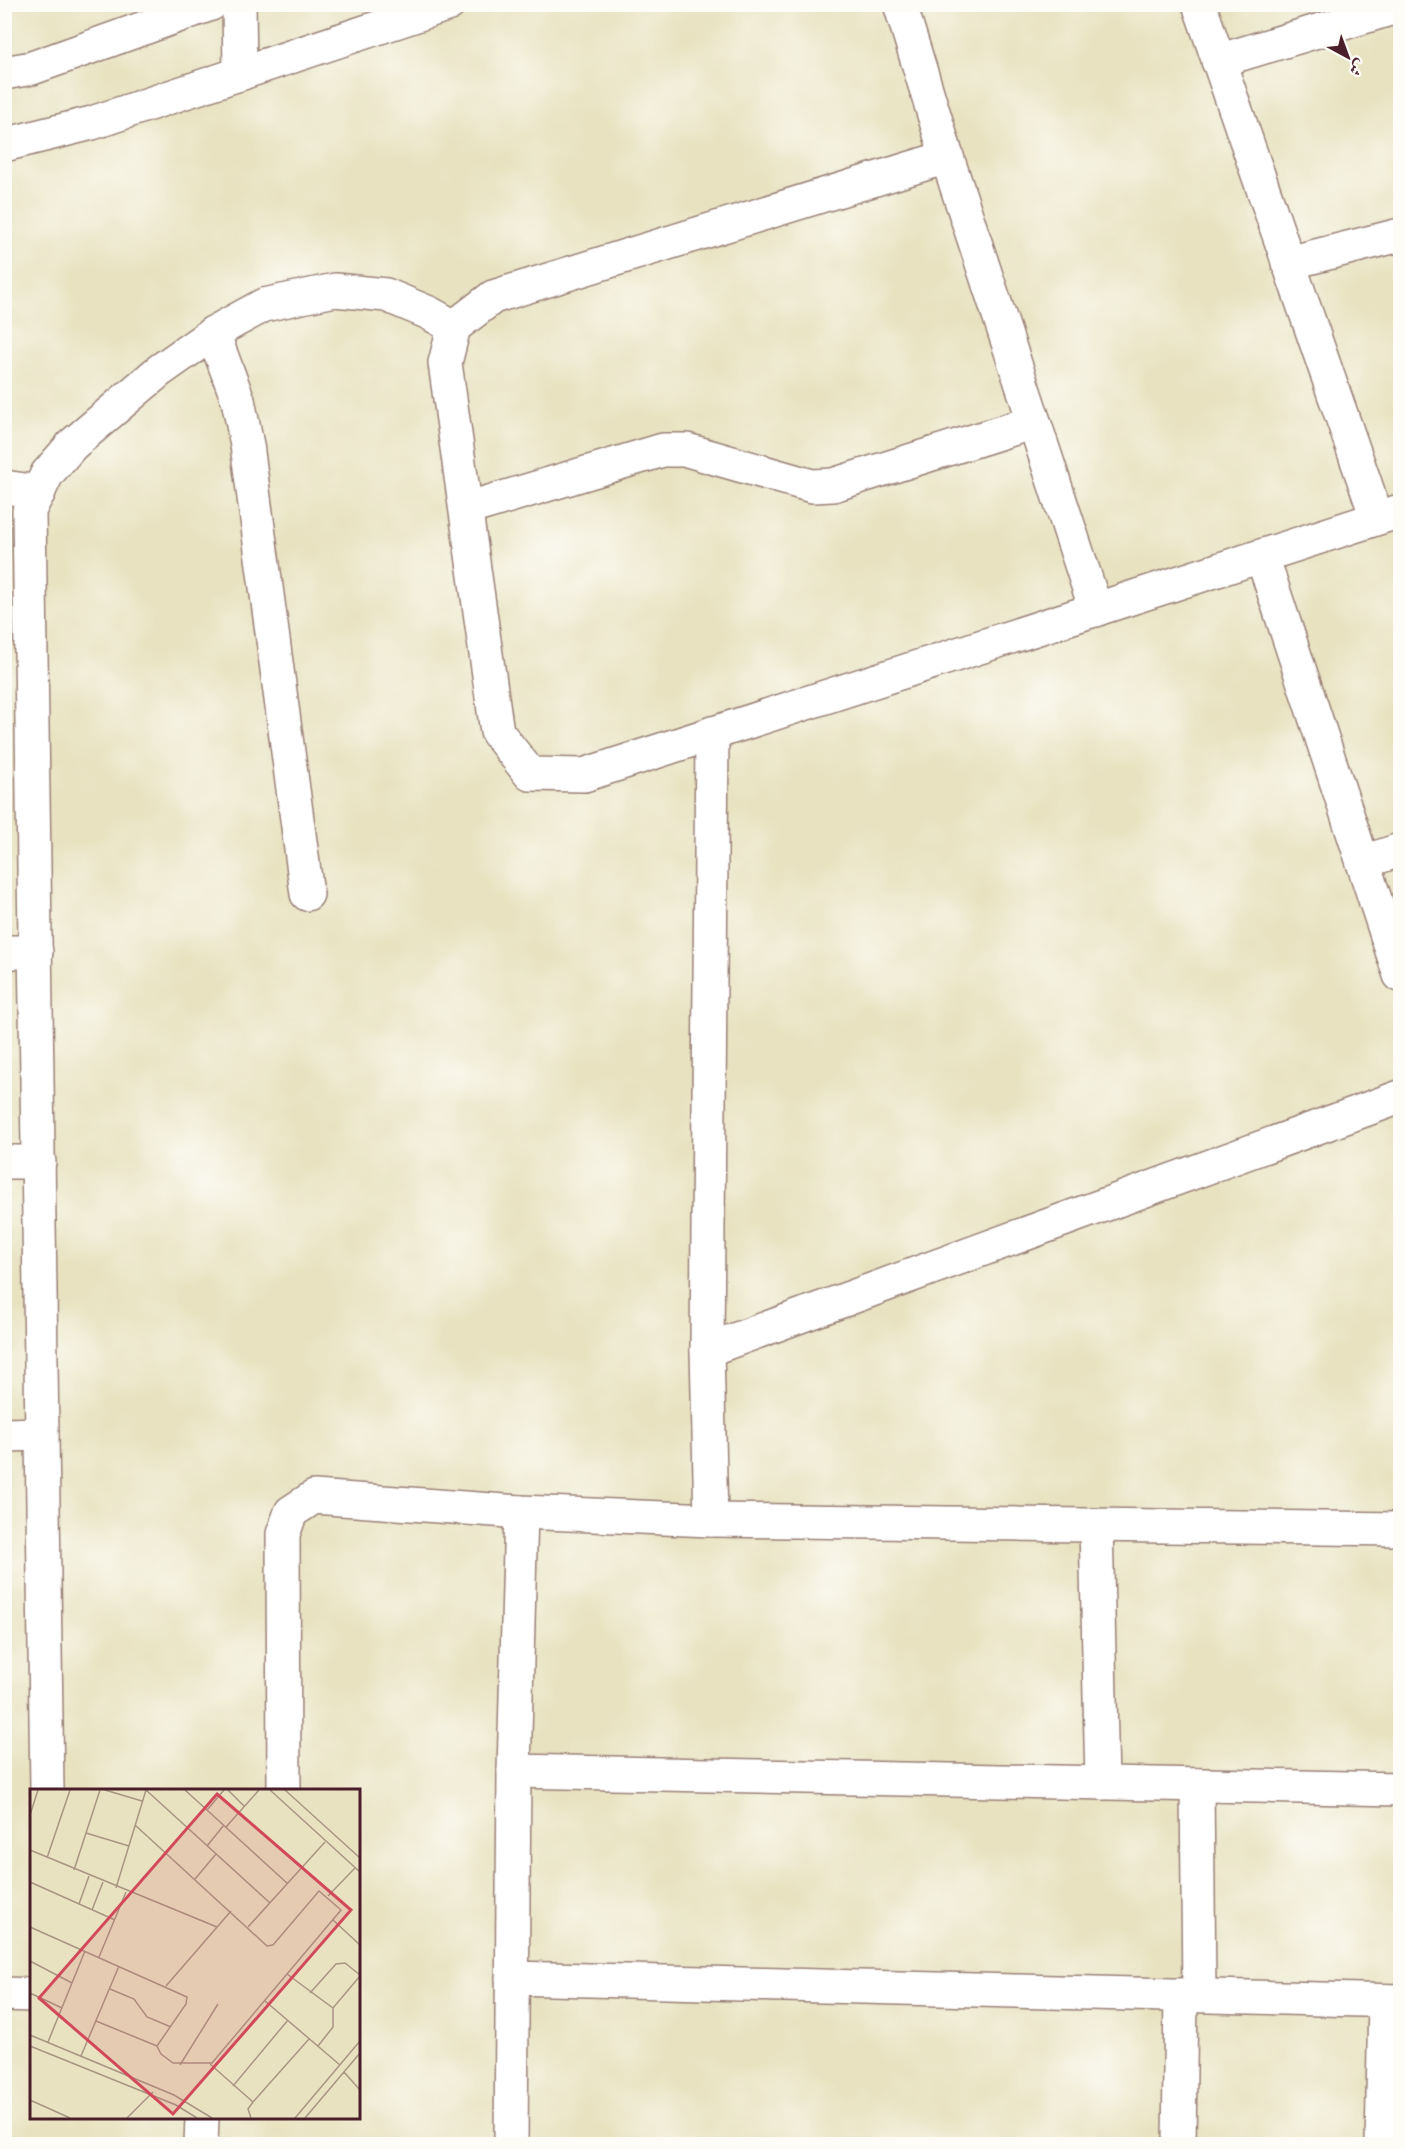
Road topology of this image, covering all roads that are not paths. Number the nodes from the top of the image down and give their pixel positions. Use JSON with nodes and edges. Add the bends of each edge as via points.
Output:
{"nodes":[{"id":1,"x":211,"y":4,"type":"edge"},
{"id":2,"x":239,"y":4,"type":"edge"},
{"id":3,"x":449,"y":4,"type":"edge"},
{"id":4,"x":900,"y":4,"type":"edge"},
{"id":5,"x":1198,"y":4,"type":"edge"},
{"id":6,"x":1401,"y":6,"type":"edge"},
{"id":7,"x":1218,"y":61,"type":"junction"},
{"id":8,"x":4,"y":73,"type":"edge"},
{"id":9,"x":240,"y":74,"type":"junction"},
{"id":10,"x":4,"y":145,"type":"edge"},
{"id":11,"x":947,"y":157,"type":"junction"},
{"id":12,"x":1401,"y":235,"type":"edge"},
{"id":13,"x":1288,"y":263,"type":"junction"},
{"id":14,"x":454,"y":327,"type":"junction"},
{"id":15,"x":213,"y":333,"type":"junction"},
{"id":16,"x":1034,"y":422,"type":"junction"},
{"id":17,"x":4,"y":487,"type":"edge"},
{"id":18,"x":39,"y":492,"type":"junction"},
{"id":19,"x":466,"y":509,"type":"junction"},
{"id":20,"x":1389,"y":515,"type":"edge"},
{"id":21,"x":1262,"y":556,"type":"junction"},
{"id":22,"x":1095,"y":610,"type":"junction"},
{"id":23,"x":712,"y":733,"type":"junction"},
{"id":24,"x":1401,"y":850,"type":"edge"},
{"id":25,"x":1363,"y":862,"type":"junction"},
{"id":26,"x":307,"y":894,"type":"dead end"},
{"id":27,"x":20,"y":952,"type":"edge"},
{"id":28,"x":1401,"y":975,"type":"edge"},
{"id":29,"x":1401,"y":1097,"type":"edge"},
{"id":30,"x":4,"y":1162,"type":"edge"},
{"id":31,"x":39,"y":1162,"type":"junction"},
{"id":32,"x":707,"y":1350,"type":"junction"},
{"id":33,"x":42,"y":1434,"type":"junction"},
{"id":34,"x":4,"y":1435,"type":"edge"},
{"id":35,"x":521,"y":1512,"type":"junction"},
{"id":36,"x":711,"y":1520,"type":"junction"},
{"id":37,"x":1096,"y":1525,"type":"junction"},
{"id":38,"x":1401,"y":1529,"type":"edge"},
{"id":39,"x":514,"y":1771,"type":"junction"},
{"id":40,"x":1102,"y":1783,"type":"junction"},
{"id":41,"x":1197,"y":1785,"type":"junction"},
{"id":42,"x":47,"y":1789,"type":"edge"},
{"id":43,"x":284,"y":1789,"type":"edge"},
{"id":44,"x":1401,"y":1790,"type":"edge"},
{"id":45,"x":513,"y":1978,"type":"junction"},
{"id":46,"x":4,"y":1994,"type":"edge"},
{"id":47,"x":30,"y":1995,"type":"edge"},
{"id":48,"x":1190,"y":1995,"type":"junction"},
{"id":49,"x":1393,"y":2001,"type":"edge"},
{"id":50,"x":202,"y":2119,"type":"edge"},
{"id":51,"x":201,"y":2145,"type":"edge"},
{"id":52,"x":511,"y":2145,"type":"edge"},
{"id":53,"x":1179,"y":2145,"type":"edge"},
{"id":54,"x":1382,"y":2145,"type":"edge"}],
"edges":[{"from":1,"to":8,"type":"street","via":[[32,68]]},
{"from":2,"to":9,"type":"street"},
{"from":3,"to":9,"type":"street"},
{"from":4,"to":11,"type":"street"},
{"from":5,"to":7,"type":"street"},
{"from":6,"to":7,"type":"street"},
{"from":7,"to":13,"type":"street"},
{"from":9,"to":10,"type":"street","via":[[92,123]]},
{"from":11,"to":14,"type":"street","via":[[493,297]]},
{"from":11,"to":16,"type":"street"},
{"from":12,"to":13,"type":"street"},
{"from":13,"to":20,"type":"street"},
{"from":14,"to":15,"type":"street","via":[[386,295],[335,290],[264,305]]},
{"from":14,"to":19,"type":"street","via":[[445,363]]},
{"from":15,"to":18,"type":"street","via":[[159,371],[72,445],[47,474]]},
{"from":15,"to":26,"type":"street","via":[[238,400],[247,445]]},
{"from":16,"to":19,"type":"street","via":[[833,485],[812,486],[687,450],[663,450]]},
{"from":16,"to":22,"type":"street"},
{"from":17,"to":18,"type":"street"},
{"from":18,"to":27,"type":"street","via":[[29,511]]},
{"from":19,"to":23,"type":"street","via":[[496,732],[530,774],[584,775]]},
{"from":20,"to":21,"type":"street"},
{"from":21,"to":22,"type":"street"},
{"from":21,"to":25,"type":"street"},
{"from":22,"to":23,"type":"street"},
{"from":23,"to":32,"type":"street"},
{"from":24,"to":25,"type":"street"},
{"from":25,"to":28,"type":"street"},
{"from":27,"to":31,"type":"street"},
{"from":29,"to":32,"type":"street"},
{"from":30,"to":31,"type":"street"},
{"from":31,"to":33,"type":"street"},
{"from":32,"to":36,"type":"street"},
{"from":33,"to":34,"type":"street"},
{"from":33,"to":42,"type":"street"},
{"from":35,"to":36,"type":"street"},
{"from":35,"to":39,"type":"street"},
{"from":35,"to":43,"type":"street","via":[[314,1497],[291,1512],[283,1534]]},
{"from":36,"to":37,"type":"street"},
{"from":37,"to":38,"type":"street"},
{"from":37,"to":40,"type":"street"},
{"from":39,"to":40,"type":"street"},
{"from":39,"to":45,"type":"street"},
{"from":40,"to":41,"type":"street"},
{"from":41,"to":44,"type":"street"},
{"from":41,"to":48,"type":"street"},
{"from":45,"to":48,"type":"street"},
{"from":45,"to":52,"type":"street"},
{"from":46,"to":47,"type":"street"},
{"from":48,"to":49,"type":"street"},
{"from":48,"to":53,"type":"street"},
{"from":49,"to":54,"type":"street"},
{"from":50,"to":51,"type":"street"}]}
